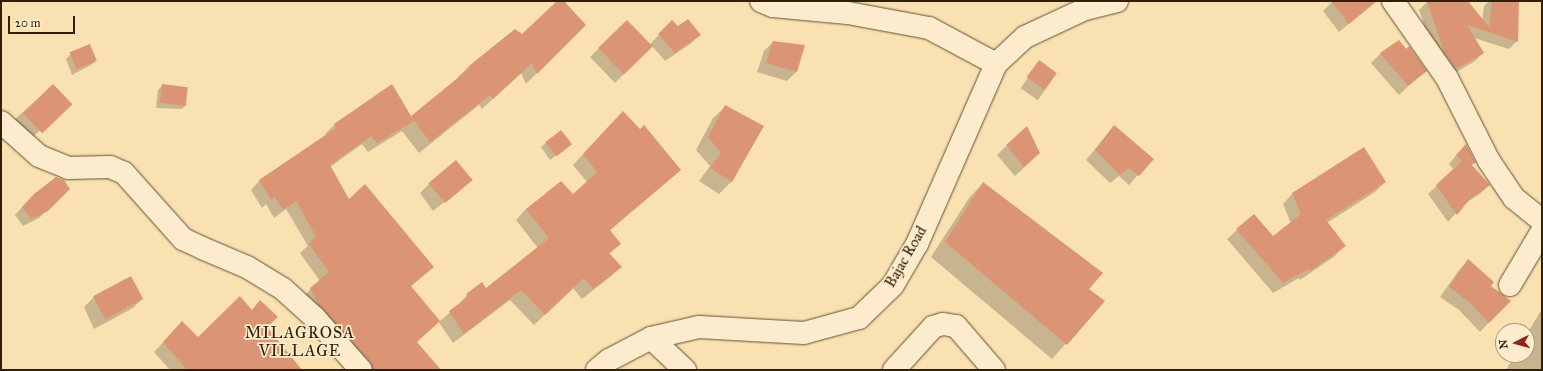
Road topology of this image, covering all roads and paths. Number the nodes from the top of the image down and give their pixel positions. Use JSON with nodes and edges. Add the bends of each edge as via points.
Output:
{"nodes":[{"id":1,"x":761,"y":1,"type":"edge"},
{"id":2,"x":1117,"y":1,"type":"edge"},
{"id":3,"x":1393,"y":1,"type":"edge"},
{"id":4,"x":996,"y":64,"type":"junction"},
{"id":5,"x":1,"y":122,"type":"edge"},
{"id":6,"x":1542,"y":221,"type":"edge"},
{"id":7,"x":1542,"y":231,"type":"edge"},
{"id":8,"x":1510,"y":285,"type":"dead end"},
{"id":9,"x":651,"y":338,"type":"junction"},
{"id":10,"x":361,"y":370,"type":"edge"},
{"id":11,"x":597,"y":370,"type":"edge"},
{"id":12,"x":685,"y":370,"type":"edge"},
{"id":13,"x":894,"y":370,"type":"edge"},
{"id":14,"x":994,"y":370,"type":"edge"}],
"edges":[{"from":1,"to":4,"type":"street","via":[[773,6],[848,13],[929,28]]},
{"from":2,"to":4,"type":"street","name":"Bajac Road","via":[[1085,9],[1025,37]]},
{"from":3,"to":6,"type":"street","via":[[1447,78],[1489,161],[1514,198]]},
{"from":4,"to":9,"type":"street","name":"Bajac Road","via":[[917,244],[893,284],[859,318],[804,333],[699,327]]},
{"from":5,"to":10,"type":"street","via":[[39,156],[62,166],[110,167],[124,173],[183,239],[247,266],[283,289],[315,318]]},
{"from":7,"to":8,"type":"street"},
{"from":9,"to":11,"type":"street","name":"Bajac Road","via":[[609,360]]},
{"from":9,"to":12,"type":"street"},
{"from":13,"to":14,"type":"street","via":[[933,327],[943,324],[956,326]]}]}
